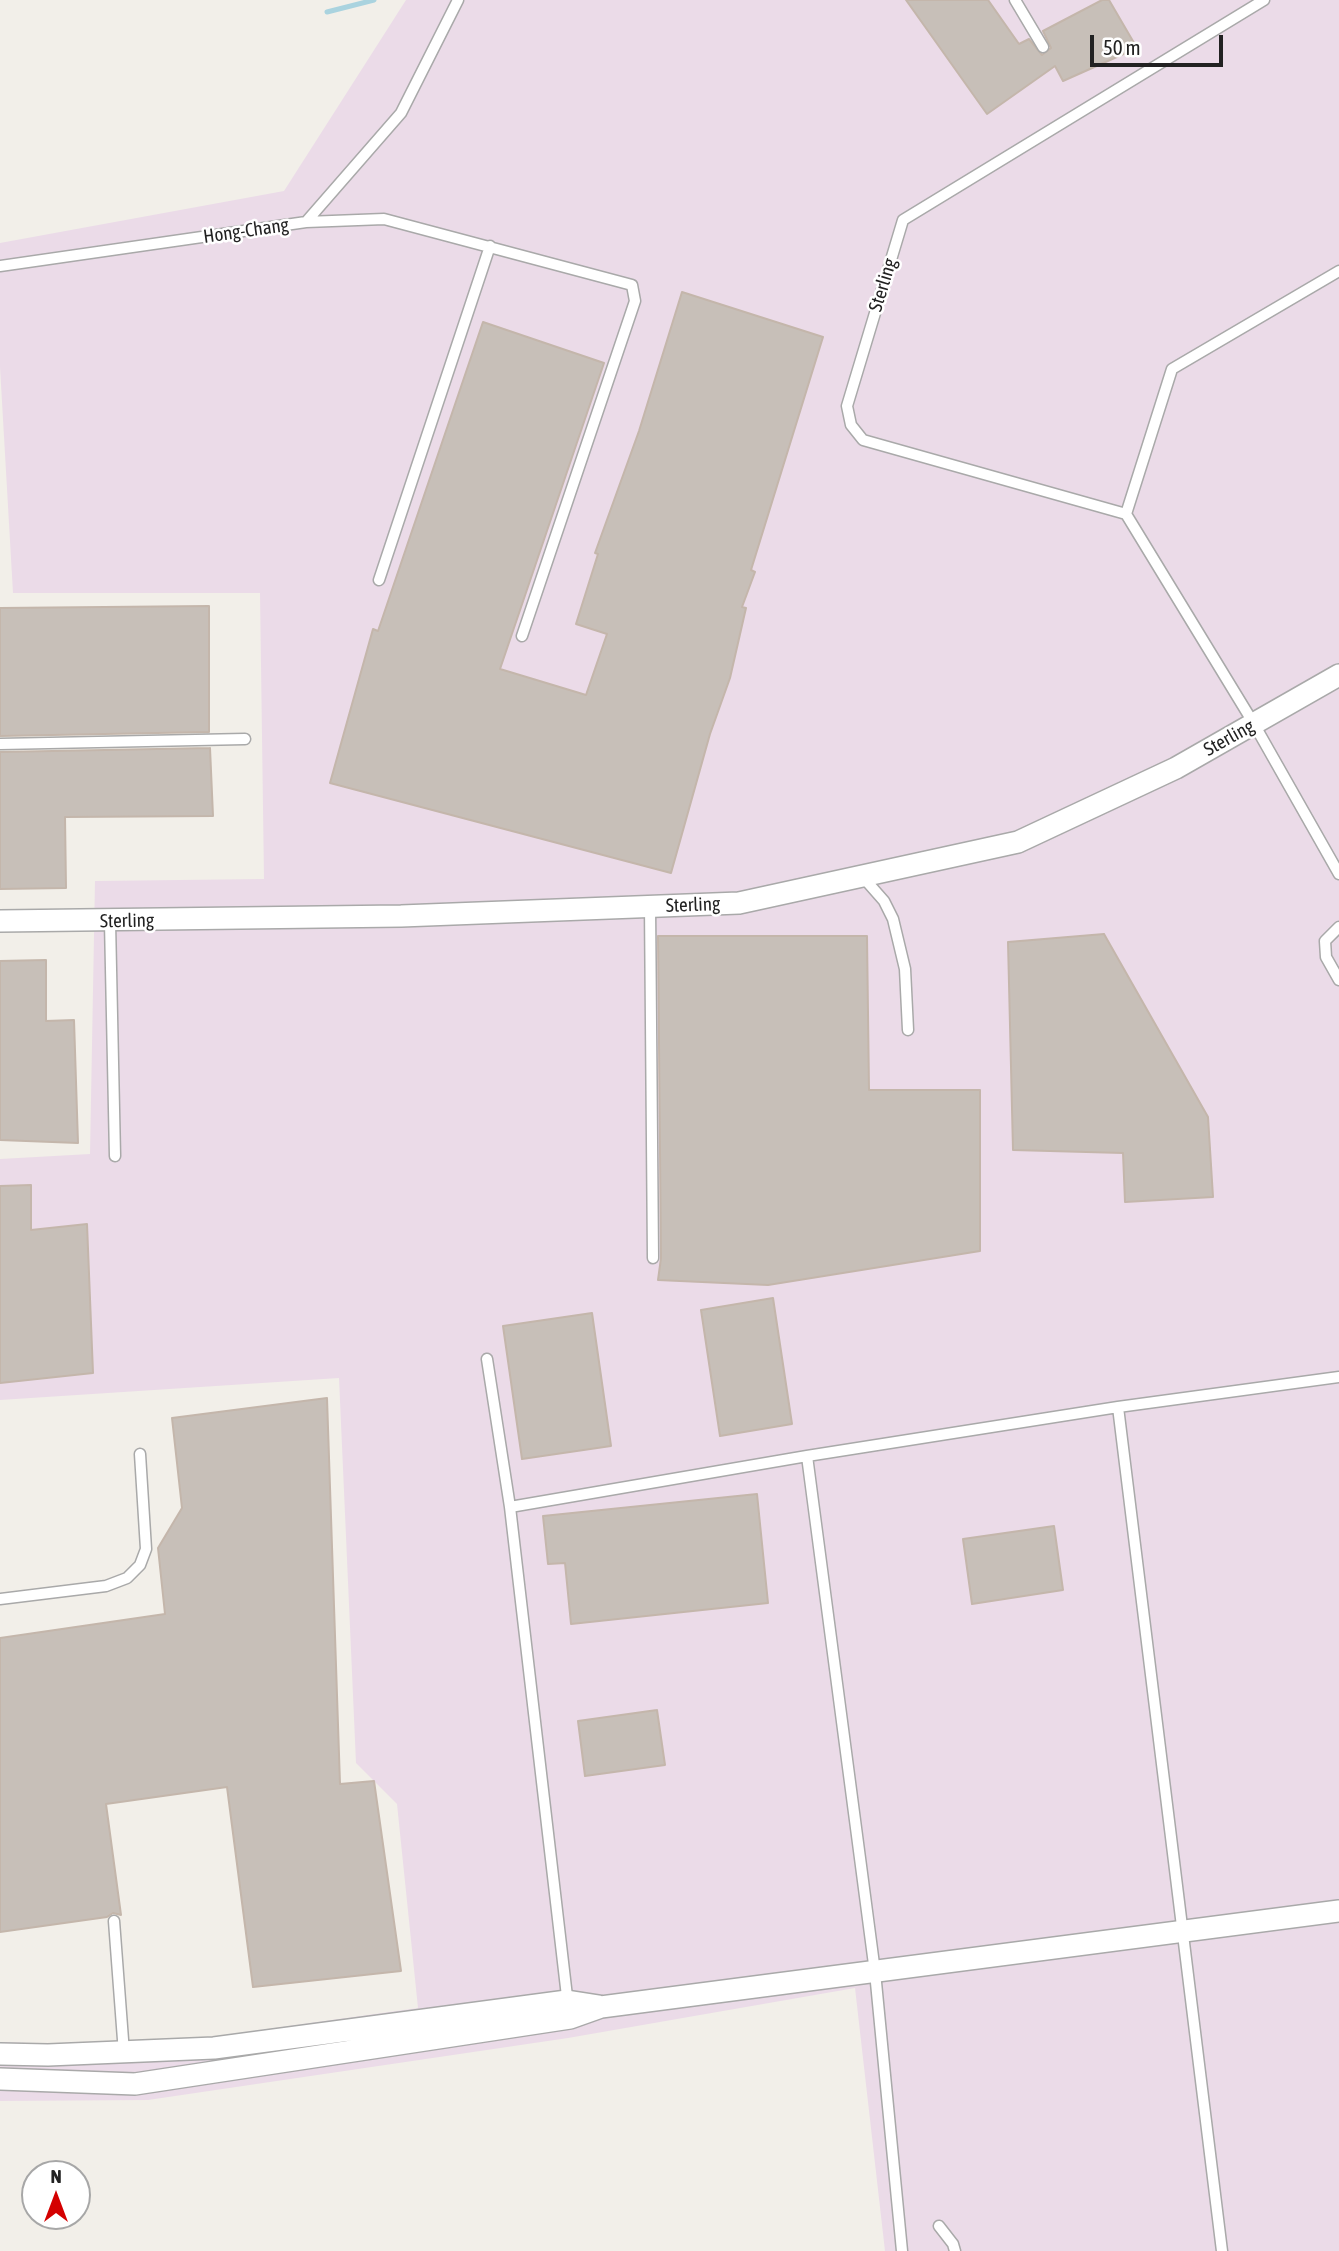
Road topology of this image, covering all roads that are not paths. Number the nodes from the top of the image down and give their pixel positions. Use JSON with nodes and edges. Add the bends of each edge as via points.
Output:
{"nodes":[{"id":1,"x":457,"y":0,"type":"edge"},
{"id":2,"x":1015,"y":0,"type":"edge"},
{"id":3,"x":1264,"y":0,"type":"edge"},
{"id":4,"x":1043,"y":47,"type":"dead end"},
{"id":5,"x":306,"y":222,"type":"junction"},
{"id":6,"x":490,"y":246,"type":"junction"},
{"id":7,"x":0,"y":265,"type":"edge"},
{"id":8,"x":1339,"y":271,"type":"edge"},
{"id":9,"x":1126,"y":514,"type":"junction"},
{"id":10,"x":379,"y":580,"type":"dead end"},
{"id":11,"x":522,"y":636,"type":"dead end"},
{"id":12,"x":1339,"y":675,"type":"edge"},
{"id":13,"x":1254,"y":724,"type":"junction"},
{"id":14,"x":245,"y":739,"type":"dead end"},
{"id":15,"x":0,"y":744,"type":"edge"},
{"id":16,"x":1339,"y":874,"type":"edge"},
{"id":17,"x":862,"y":876,"type":"junction"},
{"id":18,"x":650,"y":906,"type":"junction"},
{"id":19,"x":0,"y":921,"type":"edge"},
{"id":20,"x":110,"y":922,"type":"junction"},
{"id":21,"x":1339,"y":927,"type":"edge"},
{"id":22,"x":1339,"y":980,"type":"edge"},
{"id":23,"x":908,"y":1030,"type":"dead end"},
{"id":24,"x":115,"y":1156,"type":"dead end"},
{"id":25,"x":653,"y":1258,"type":"dead end"},
{"id":26,"x":487,"y":1359,"type":"dead end"},
{"id":27,"x":1339,"y":1377,"type":"edge"},
{"id":28,"x":1118,"y":1407,"type":"junction"},
{"id":29,"x":140,"y":1454,"type":"dead end"},
{"id":30,"x":807,"y":1456,"type":"junction"},
{"id":31,"x":510,"y":1507,"type":"junction"},
{"id":32,"x":0,"y":1599,"type":"edge"},
{"id":33,"x":1339,"y":1911,"type":"edge"},
{"id":34,"x":114,"y":1921,"type":"dead end"},
{"id":35,"x":1183,"y":1931,"type":"junction"},
{"id":36,"x":875,"y":1972,"type":"junction"},
{"id":37,"x":569,"y":2009,"type":"junction"},
{"id":38,"x":383,"y":2036,"type":"junction"},
{"id":39,"x":214,"y":2048,"type":"junction"},
{"id":40,"x":124,"y":2053,"type":"junction"},
{"id":41,"x":0,"y":2054,"type":"edge"},
{"id":42,"x":48,"y":2055,"type":"junction"},
{"id":43,"x":218,"y":2071,"type":"junction"},
{"id":44,"x":0,"y":2079,"type":"edge"},
{"id":45,"x":48,"y":2081,"type":"junction"},
{"id":46,"x":939,"y":2226,"type":"dead end"},
{"id":47,"x":902,"y":2251,"type":"edge"},
{"id":48,"x":955,"y":2251,"type":"edge"},
{"id":49,"x":1222,"y":2251,"type":"edge"}],
"edges":[{"from":1,"to":5,"type":"lane","name":"Hong-Chang","via":[[401,113]]},
{"from":2,"to":4,"type":"lane"},
{"from":3,"to":9,"type":"lane","name":"Sterling","via":[[902,220],[847,406],[851,425],[863,440]]},
{"from":5,"to":6,"type":"lane","via":[[384,219]]},
{"from":5,"to":7,"type":"lane","name":"Hong-Chang"},
{"from":6,"to":10,"type":"lane"},
{"from":6,"to":11,"type":"lane","via":[[624,281],[635,293]]},
{"from":8,"to":9,"type":"lane","via":[[1172,369]]},
{"from":9,"to":13,"type":"lane"},
{"from":12,"to":13,"type":"street","name":"Sterling"},
{"from":13,"to":16,"type":"lane"},
{"from":13,"to":17,"type":"street","name":"Sterling","via":[[1176,768],[1018,842]]},
{"from":14,"to":15,"type":"lane"},
{"from":17,"to":18,"type":"street","name":"Sterling","via":[[739,903]]},
{"from":17,"to":23,"type":"lane","via":[[893,919],[905,970]]},
{"from":18,"to":20,"type":"street","name":"Sterling"},
{"from":18,"to":25,"type":"lane"},
{"from":19,"to":20,"type":"street","name":"Sterling"},
{"from":20,"to":24,"type":"lane"},
{"from":21,"to":22,"type":"lane","via":[[1325,941],[1325,949]]},
{"from":26,"to":31,"type":"lane"},
{"from":27,"to":28,"type":"lane"},
{"from":28,"to":30,"type":"lane"},
{"from":28,"to":35,"type":"lane"},
{"from":29,"to":32,"type":"lane","via":[[146,1549],[140,1565],[127,1578],[106,1586]]},
{"from":30,"to":31,"type":"lane"},
{"from":30,"to":36,"type":"lane"},
{"from":31,"to":37,"type":"lane"},
{"from":33,"to":35,"type":"street"},
{"from":34,"to":40,"type":"lane"},
{"from":35,"to":36,"type":"street"},
{"from":35,"to":49,"type":"lane"},
{"from":36,"to":37,"type":"street"},
{"from":36,"to":47,"type":"lane"},
{"from":37,"to":38,"type":"street"},
{"from":38,"to":39,"type":"street"},
{"from":38,"to":43,"type":"street"},
{"from":39,"to":40,"type":"street"},
{"from":39,"to":43,"type":"street"},
{"from":40,"to":42,"type":"street"},
{"from":41,"to":42,"type":"street"},
{"from":42,"to":45,"type":"street"},
{"from":43,"to":45,"type":"street","via":[[135,2084]]},
{"from":44,"to":45,"type":"street"},
{"from":46,"to":48,"type":"lane"}]}
